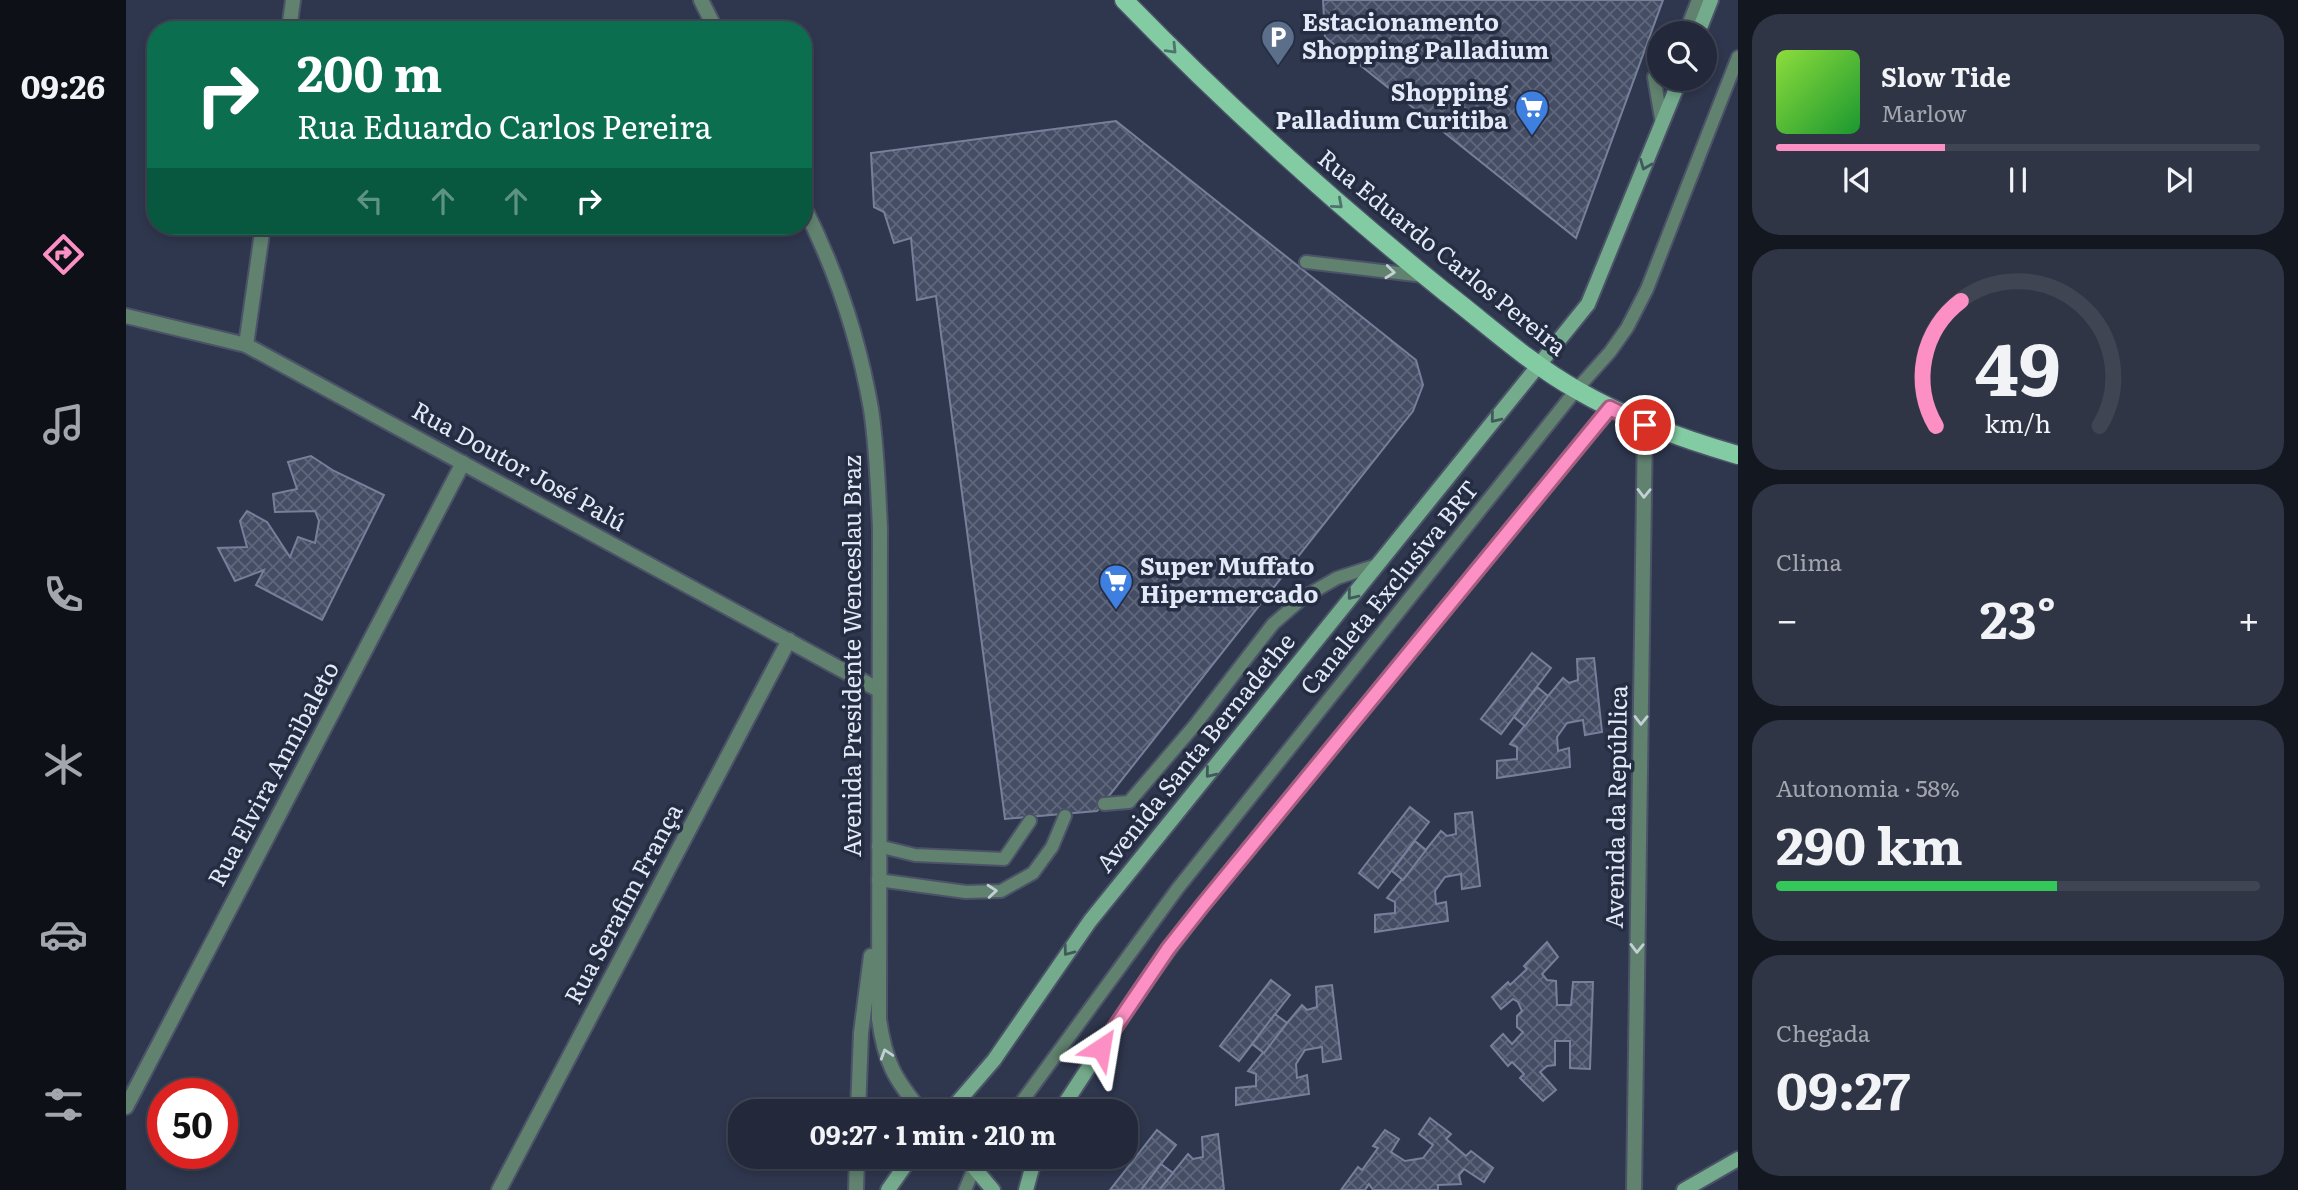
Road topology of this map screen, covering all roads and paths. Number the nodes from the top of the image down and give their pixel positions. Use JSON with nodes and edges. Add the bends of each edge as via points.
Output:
{"nodes":[{"id":1,"x":293,"y":0,"type":"edge"},
{"id":2,"x":701,"y":0,"type":"edge"},
{"id":3,"x":1124,"y":0,"type":"edge"},
{"id":4,"x":1698,"y":0,"type":"edge"},
{"id":5,"x":1711,"y":0,"type":"edge"},
{"id":6,"x":290,"y":21,"type":"edge"},
{"id":7,"x":712,"y":21,"type":"edge"},
{"id":8,"x":1690,"y":21,"type":"edge"},
{"id":9,"x":1703,"y":21,"type":"edge"},
{"id":10,"x":1738,"y":57,"type":"edge"},
{"id":11,"x":1656,"y":91,"type":"edge"},
{"id":12,"x":1675,"y":91,"type":"edge"},
{"id":13,"x":1662,"y":124,"type":"junction"},
{"id":14,"x":812,"y":225,"type":"edge"},
{"id":15,"x":262,"y":235,"type":"edge"},
{"id":16,"x":1306,"y":262,"type":"dead end"},
{"id":17,"x":1425,"y":276,"type":"junction"},
{"id":18,"x":126,"y":316,"type":"edge"},
{"id":19,"x":246,"y":345,"type":"junction"},
{"id":20,"x":1538,"y":365,"type":"junction"},
{"id":21,"x":1576,"y":390,"type":"junction"},
{"id":22,"x":1610,"y":408,"type":"junction"},
{"id":23,"x":1645,"y":425,"type":"junction"},
{"id":24,"x":1738,"y":455,"type":"edge"},
{"id":25,"x":463,"y":463,"type":"junction"},
{"id":26,"x":1377,"y":565,"type":"junction"},
{"id":27,"x":789,"y":640,"type":"junction"},
{"id":28,"x":879,"y":690,"type":"junction"},
{"id":29,"x":1104,"y":804,"type":"dead end"},
{"id":30,"x":1065,"y":816,"type":"dead end"},
{"id":31,"x":1030,"y":821,"type":"dead end"},
{"id":32,"x":878,"y":846,"type":"junction"},
{"id":33,"x":878,"y":880,"type":"junction"},
{"id":34,"x":877,"y":909,"type":"junction"},
{"id":35,"x":858,"y":1099,"type":"edge"},
{"id":36,"x":912,"y":1099,"type":"edge"},
{"id":37,"x":960,"y":1099,"type":"edge"},
{"id":38,"x":1024,"y":1099,"type":"edge"},
{"id":39,"x":1068,"y":1099,"type":"edge"},
{"id":40,"x":126,"y":1107,"type":"edge"},
{"id":41,"x":1738,"y":1159,"type":"edge"},
{"id":42,"x":857,"y":1169,"type":"edge"},
{"id":43,"x":903,"y":1169,"type":"edge"},
{"id":44,"x":971,"y":1169,"type":"edge"},
{"id":45,"x":980,"y":1169,"type":"edge"},
{"id":46,"x":1032,"y":1169,"type":"edge"},
{"id":47,"x":499,"y":1190,"type":"edge"},
{"id":48,"x":856,"y":1190,"type":"edge"},
{"id":49,"x":888,"y":1190,"type":"edge"},
{"id":50,"x":965,"y":1190,"type":"edge"},
{"id":51,"x":993,"y":1190,"type":"edge"},
{"id":52,"x":1026,"y":1190,"type":"edge"},
{"id":53,"x":1634,"y":1190,"type":"edge"},
{"id":54,"x":1684,"y":1190,"type":"edge"}],
"edges":[{"from":1,"to":6,"type":"street"},
{"from":2,"to":7,"type":"street"},
{"from":3,"to":17,"type":"main road","name":"Rua Eduardo Carlos Pereira","one_way":true,"via":[[1305,175]]},
{"from":4,"to":8,"type":"lane"},
{"from":5,"to":9,"type":"main road"},
{"from":10,"to":21,"type":"lane","name":"Canaleta Exclusiva BRT","via":[[1647,289],[1627,328]]},
{"from":11,"to":13,"type":"lane"},
{"from":12,"to":13,"type":"main road","name":"Avenida Santa Bernadethe"},
{"from":13,"to":20,"type":"main road","name":"Avenida Santa Bernadethe","one_way":true,"via":[[1588,304]]},
{"from":14,"to":28,"type":"street","name":"Avenida Presidente Wenceslau Braz","via":[[847,316],[871,410],[880,528]]},
{"from":15,"to":19,"type":"street"},
{"from":16,"to":17,"type":"lane","one_way":true},
{"from":17,"to":20,"type":"main road","name":"Rua Eduardo Carlos Pereira"},
{"from":18,"to":19,"type":"street","name":"Rua Doutor José Palú"},
{"from":19,"to":25,"type":"street","name":"Rua Doutor José Palú"},
{"from":20,"to":21,"type":"main road","name":"Rua Eduardo Carlos Pereira"},
{"from":20,"to":26,"type":"main road","name":"Avenida Santa Bernadethe","one_way":true},
{"from":21,"to":22,"type":"main road","name":"Rua Eduardo Carlos Pereira"},
{"from":21,"to":38,"type":"lane","name":"Canaleta Exclusiva BRT","via":[[1178,888]]},
{"from":22,"to":23,"type":"main road","name":"Rua Eduardo Carlos Pereira"},
{"from":22,"to":39,"type":"main road","via":[[1176,938]]},
{"from":23,"to":24,"type":"main road","name":"Rua Eduardo Carlos Pereira"},
{"from":23,"to":53,"type":"street","name":"Avenida da República","one_way":true},
{"from":25,"to":27,"type":"street","name":"Rua Doutor José Palú"},
{"from":25,"to":40,"type":"street","name":"Rua Elvira Annibaleto"},
{"from":26,"to":29,"type":"lane","via":[[1337,578],[1304,597],[1273,624],[1129,802]]},
{"from":26,"to":37,"type":"main road","name":"Avenida Santa Bernadethe","one_way":true,"via":[[1090,921],[994,1060]]},
{"from":27,"to":28,"type":"street","name":"Rua Doutor José Palú"},
{"from":27,"to":47,"type":"street","name":"Rua Serafim França"},
{"from":28,"to":32,"type":"street","name":"Avenida Presidente Wenceslau Braz"},
{"from":33,"to":30,"type":"lane","one_way":true,"via":[[966,892],[1002,891],[1033,873],[1052,847]]},
{"from":31,"to":32,"type":"lane","via":[[1004,859],[915,855]]},
{"from":32,"to":33,"type":"street","name":"Avenida Presidente Wenceslau Braz"},
{"from":33,"to":34,"type":"street","name":"Avenida Presidente Wenceslau Braz"},
{"from":34,"to":35,"type":"street","name":"Avenida Presidente Wenceslau Braz","via":[[861,1033]]},
{"from":36,"to":34,"type":"street","name":"Avenida Presidente Wenceslau Braz","one_way":true,"via":[[894,1075],[883,1049]]},
{"from":41,"to":54,"type":"main road"},
{"from":42,"to":48,"type":"street"},
{"from":43,"to":49,"type":"main road"},
{"from":44,"to":50,"type":"lane"},
{"from":45,"to":51,"type":"main road"},
{"from":46,"to":52,"type":"main road"}]}
